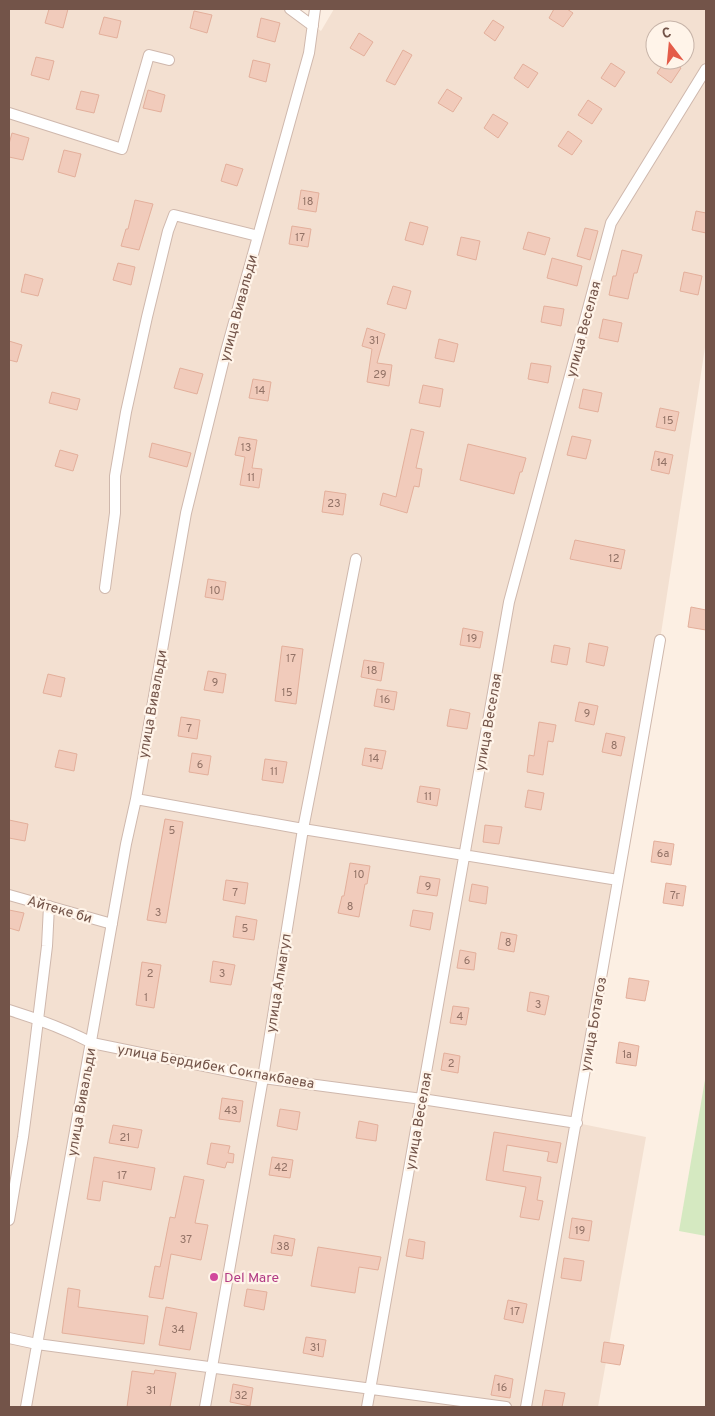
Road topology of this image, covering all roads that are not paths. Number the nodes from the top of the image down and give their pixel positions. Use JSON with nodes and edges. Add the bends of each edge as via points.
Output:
{"nodes":[{"id":1,"x":290,"y":9,"type":"edge"},
{"id":2,"x":315,"y":9,"type":"edge"},
{"id":3,"x":313,"y":26,"type":"junction"},
{"id":4,"x":169,"y":60,"type":"dead end"},
{"id":5,"x":706,"y":69,"type":"edge"},
{"id":6,"x":9,"y":113,"type":"edge"},
{"id":7,"x":258,"y":236,"type":"junction"},
{"id":8,"x":356,"y":559,"type":"dead end"},
{"id":9,"x":105,"y":588,"type":"dead end"},
{"id":10,"x":660,"y":640,"type":"dead end"},
{"id":11,"x":136,"y":799,"type":"junction"},
{"id":12,"x":303,"y":829,"type":"junction"},
{"id":13,"x":464,"y":855,"type":"junction"},
{"id":14,"x":618,"y":880,"type":"junction"},
{"id":15,"x":9,"y":895,"type":"edge"},
{"id":16,"x":49,"y":906,"type":"junction"},
{"id":17,"x":112,"y":924,"type":"junction"},
{"id":18,"x":9,"y":1010,"type":"edge"},
{"id":19,"x":37,"y":1018,"type":"junction"},
{"id":20,"x":92,"y":1043,"type":"junction"},
{"id":21,"x":263,"y":1078,"type":"junction"},
{"id":22,"x":422,"y":1099,"type":"junction"},
{"id":23,"x":577,"y":1123,"type":"junction"},
{"id":24,"x":9,"y":1220,"type":"edge"},
{"id":25,"x":9,"y":1338,"type":"edge"},
{"id":26,"x":37,"y":1344,"type":"junction"},
{"id":27,"x":211,"y":1368,"type":"junction"},
{"id":28,"x":370,"y":1389,"type":"junction"},
{"id":29,"x":26,"y":1407,"type":"edge"},
{"id":30,"x":205,"y":1407,"type":"edge"},
{"id":31,"x":367,"y":1407,"type":"edge"},
{"id":32,"x":506,"y":1407,"type":"edge"},
{"id":33,"x":526,"y":1407,"type":"edge"}],
"edges":[{"from":1,"to":3,"type":"street"},
{"from":2,"to":3,"type":"street","name":"улица Вивальди"},
{"from":3,"to":7,"type":"street","name":"улица Вивальди","via":[[309,53]]},
{"from":4,"to":6,"type":"street","via":[[149,55],[122,149]]},
{"from":5,"to":13,"type":"street","name":"улица Веселая","via":[[611,223],[509,602]]},
{"from":7,"to":9,"type":"street","via":[[174,215],[126,412],[115,476],[115,513]]},
{"from":7,"to":11,"type":"street","name":"улица Вивальди","via":[[186,513]]},
{"from":8,"to":12,"type":"street","name":"улица Алмагул"},
{"from":10,"to":14,"type":"street","name":"улица Ботагоз"},
{"from":11,"to":12,"type":"street"},
{"from":11,"to":17,"type":"street","name":"улица Вивальди"},
{"from":12,"to":13,"type":"street"},
{"from":12,"to":21,"type":"street","name":"улица Алмагул"},
{"from":13,"to":14,"type":"street"},
{"from":13,"to":22,"type":"street","name":"улица Веселая"},
{"from":14,"to":23,"type":"street","name":"улица Ботагоз"},
{"from":15,"to":16,"type":"street","name":"Айтеке би"},
{"from":16,"to":17,"type":"street","name":"Айтеке би"},
{"from":16,"to":19,"type":"street"},
{"from":17,"to":20,"type":"street","name":"улица Вивальди"},
{"from":18,"to":19,"type":"street","name":"улица Бердибек Сокпакбаева"},
{"from":19,"to":20,"type":"street","name":"улица Бердибек Сокпакбаева"},
{"from":19,"to":24,"type":"street"},
{"from":20,"to":21,"type":"street","name":"улица Бердибек Сокпакбаева"},
{"from":20,"to":26,"type":"street","name":"улица Вивальди"},
{"from":21,"to":22,"type":"street","name":"улица Бердибек Сокпакбаева"},
{"from":21,"to":27,"type":"street","name":"улица Алмагул"},
{"from":22,"to":23,"type":"street","name":"улица Бердибек Сокпакбаева"},
{"from":22,"to":28,"type":"street","name":"улица Веселая"},
{"from":23,"to":33,"type":"street","name":"улица Ботагоз"},
{"from":25,"to":26,"type":"street"},
{"from":26,"to":27,"type":"street"},
{"from":26,"to":29,"type":"street","name":"улица Вивальди"},
{"from":27,"to":28,"type":"street"},
{"from":27,"to":30,"type":"street","name":"улица Алмагул"},
{"from":28,"to":31,"type":"street","name":"улица Веселая"},
{"from":28,"to":32,"type":"street"}]}
